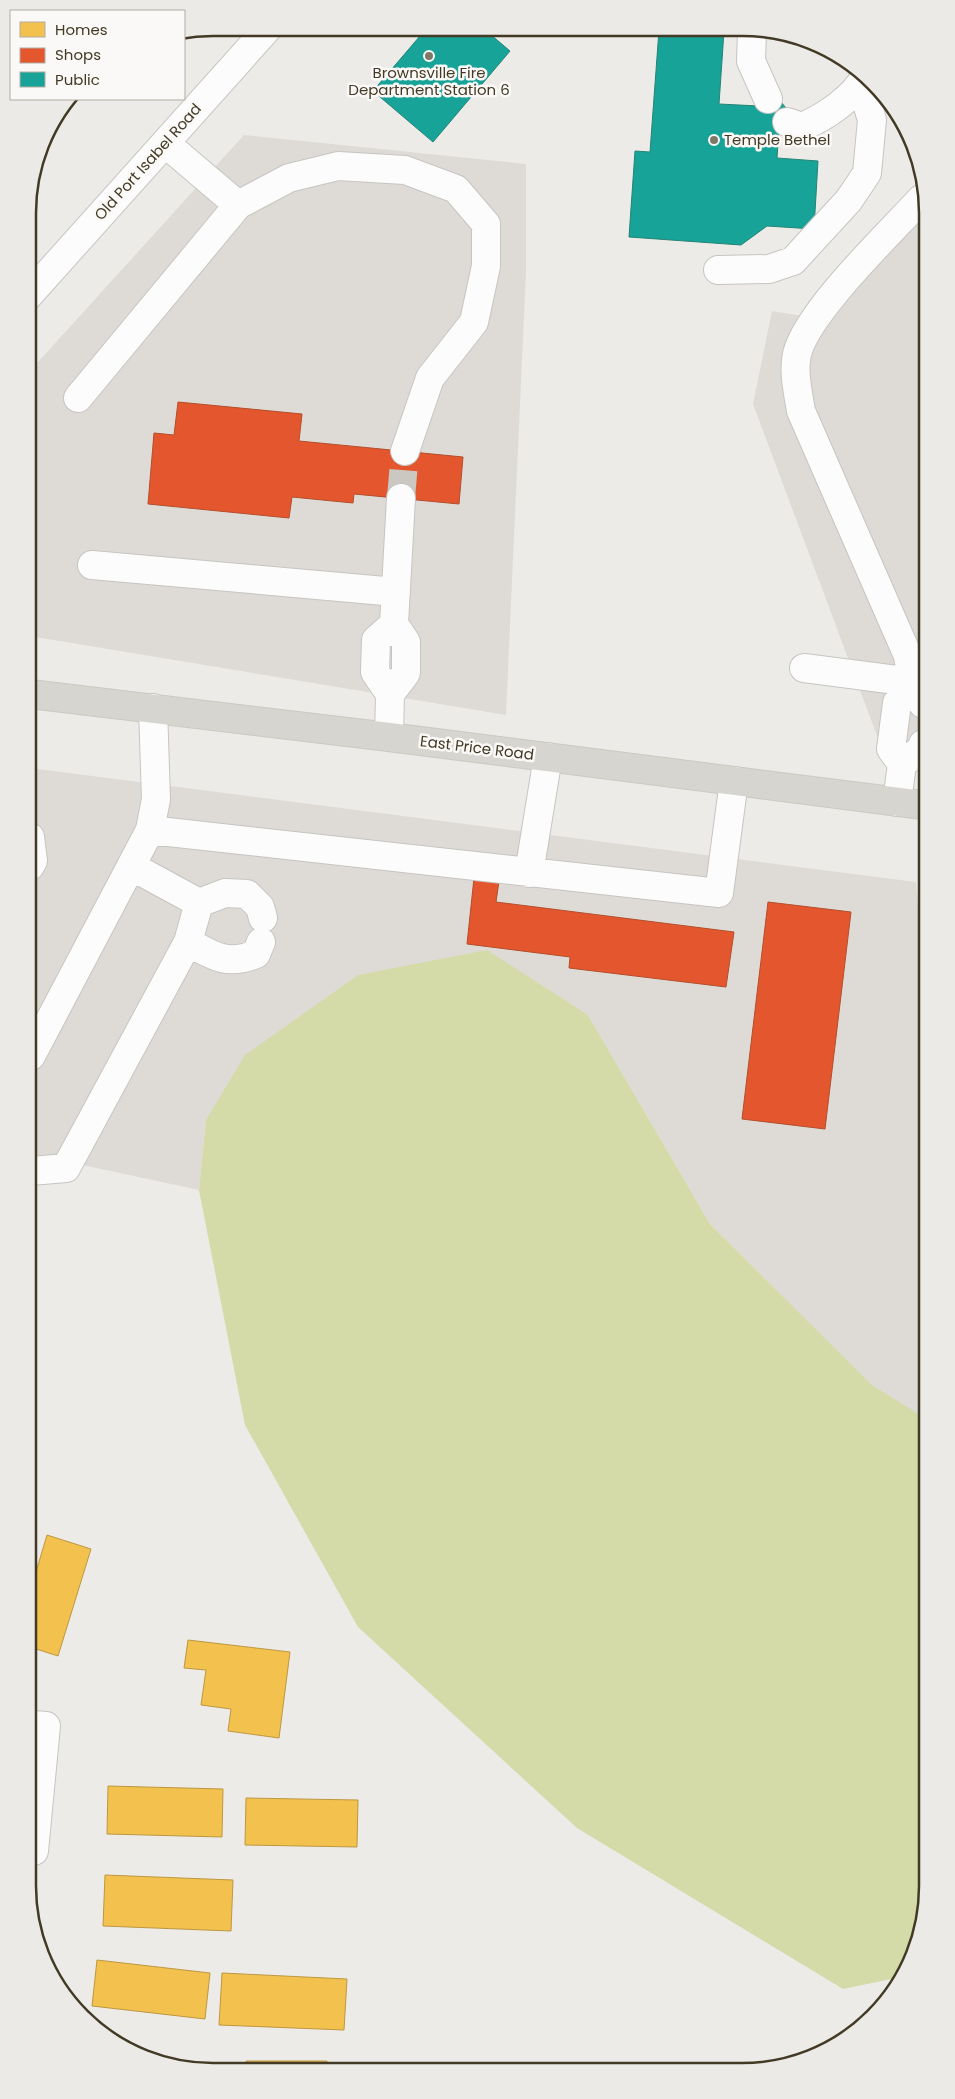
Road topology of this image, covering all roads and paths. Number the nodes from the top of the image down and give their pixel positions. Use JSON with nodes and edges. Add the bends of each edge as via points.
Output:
{"nodes":[{"id":1,"x":260,"y":37,"type":"edge"},
{"id":2,"x":752,"y":37,"type":"edge"},
{"id":3,"x":861,"y":82,"type":"edge"},
{"id":4,"x":864,"y":85,"type":"edge"},
{"id":5,"x":768,"y":99,"type":"dead end"},
{"id":6,"x":787,"y":122,"type":"dead end"},
{"id":7,"x":165,"y":143,"type":"junction"},
{"id":8,"x":918,"y":202,"type":"edge"},
{"id":9,"x":238,"y":205,"type":"junction"},
{"id":10,"x":718,"y":270,"type":"dead end"},
{"id":11,"x":36,"y":287,"type":"edge"},
{"id":12,"x":78,"y":398,"type":"dead end"},
{"id":13,"x":404,"y":451,"type":"tunnel mouth"},
{"id":14,"x":401,"y":498,"type":"tunnel mouth"},
{"id":15,"x":92,"y":565,"type":"dead end"},
{"id":16,"x":396,"y":592,"type":"junction"},
{"id":17,"x":804,"y":668,"type":"dead end"},
{"id":18,"x":916,"y":692,"type":"edge"},
{"id":19,"x":36,"y":697,"type":"edge"},
{"id":20,"x":153,"y":708,"type":"junction"},
{"id":21,"x":389,"y":737,"type":"junction"},
{"id":22,"x":919,"y":751,"type":"edge"},
{"id":23,"x":548,"y":757,"type":"junction"},
{"id":24,"x":902,"y":764,"type":"junction"},
{"id":25,"x":734,"y":781,"type":"junction"},
{"id":26,"x":910,"y":803,"type":"edge"},
{"id":27,"x":150,"y":830,"type":"junction"},
{"id":28,"x":131,"y":866,"type":"junction"},
{"id":29,"x":529,"y":873,"type":"junction"},
{"id":30,"x":198,"y":903,"type":"junction"},
{"id":31,"x":188,"y":942,"type":"junction"},
{"id":32,"x":36,"y":1046,"type":"edge"},
{"id":33,"x":36,"y":1171,"type":"edge"},
{"id":34,"x":36,"y":1725,"type":"edge"},
{"id":35,"x":36,"y":1830,"type":"edge"}],
"edges":[{"from":1,"to":7,"type":"street","name":"Old Port Isabel Road"},
{"from":2,"to":5,"type":"street","via":[[751,61]]},
{"from":3,"to":6,"type":"street","via":[[821,119],[802,127]]},
{"from":4,"to":10,"type":"street","via":[[872,120],[868,173],[849,200],[793,260],[769,269]]},
{"from":7,"to":9,"type":"street"},
{"from":7,"to":11,"type":"street","name":"Old Port Isabel Road"},
{"from":8,"to":18,"type":"street","via":[[810,324],[797,354],[797,386],[802,411],[908,656]]},
{"from":9,"to":12,"type":"street"},
{"from":9,"to":13,"type":"street","via":[[288,178],[338,166],[405,170],[456,189],[486,224],[486,266],[474,322],[430,378]]},
{"from":14,"to":16,"type":"street"},
{"from":15,"to":16,"type":"street"},
{"from":16,"to":21,"type":"street","via":[[394,624],[376,640],[375,672],[390,694]]},
{"from":17,"to":18,"type":"street"},
{"from":18,"to":24,"type":"street","via":[[897,703],[891,749]]},
{"from":19,"to":20,"type":"main road","name":"East Price Road"},
{"from":20,"to":21,"type":"main road","name":"East Price Road"},
{"from":20,"to":27,"type":"street","via":[[156,799]]},
{"from":21,"to":23,"type":"main road","name":"East Price Road"},
{"from":22,"to":24,"type":"street"},
{"from":23,"to":25,"type":"main road","name":"East Price Road"},
{"from":23,"to":29,"type":"street"},
{"from":24,"to":26,"type":"street"},
{"from":25,"to":26,"type":"main road","name":"East Price Road"},
{"from":25,"to":29,"type":"street","via":[[719,893]]},
{"from":27,"to":28,"type":"street"},
{"from":27,"to":29,"type":"street"},
{"from":28,"to":30,"type":"street"},
{"from":28,"to":32,"type":"street"},
{"from":30,"to":31,"type":"street"},
{"from":30,"to":31,"type":"street","via":[[225,893],[247,894],[260,906],[262,930],[256,954],[240,960],[216,958]]},
{"from":31,"to":33,"type":"street","via":[[66,1168]]},
{"from":34,"to":35,"type":"street","via":[[46,1726]]}]}
